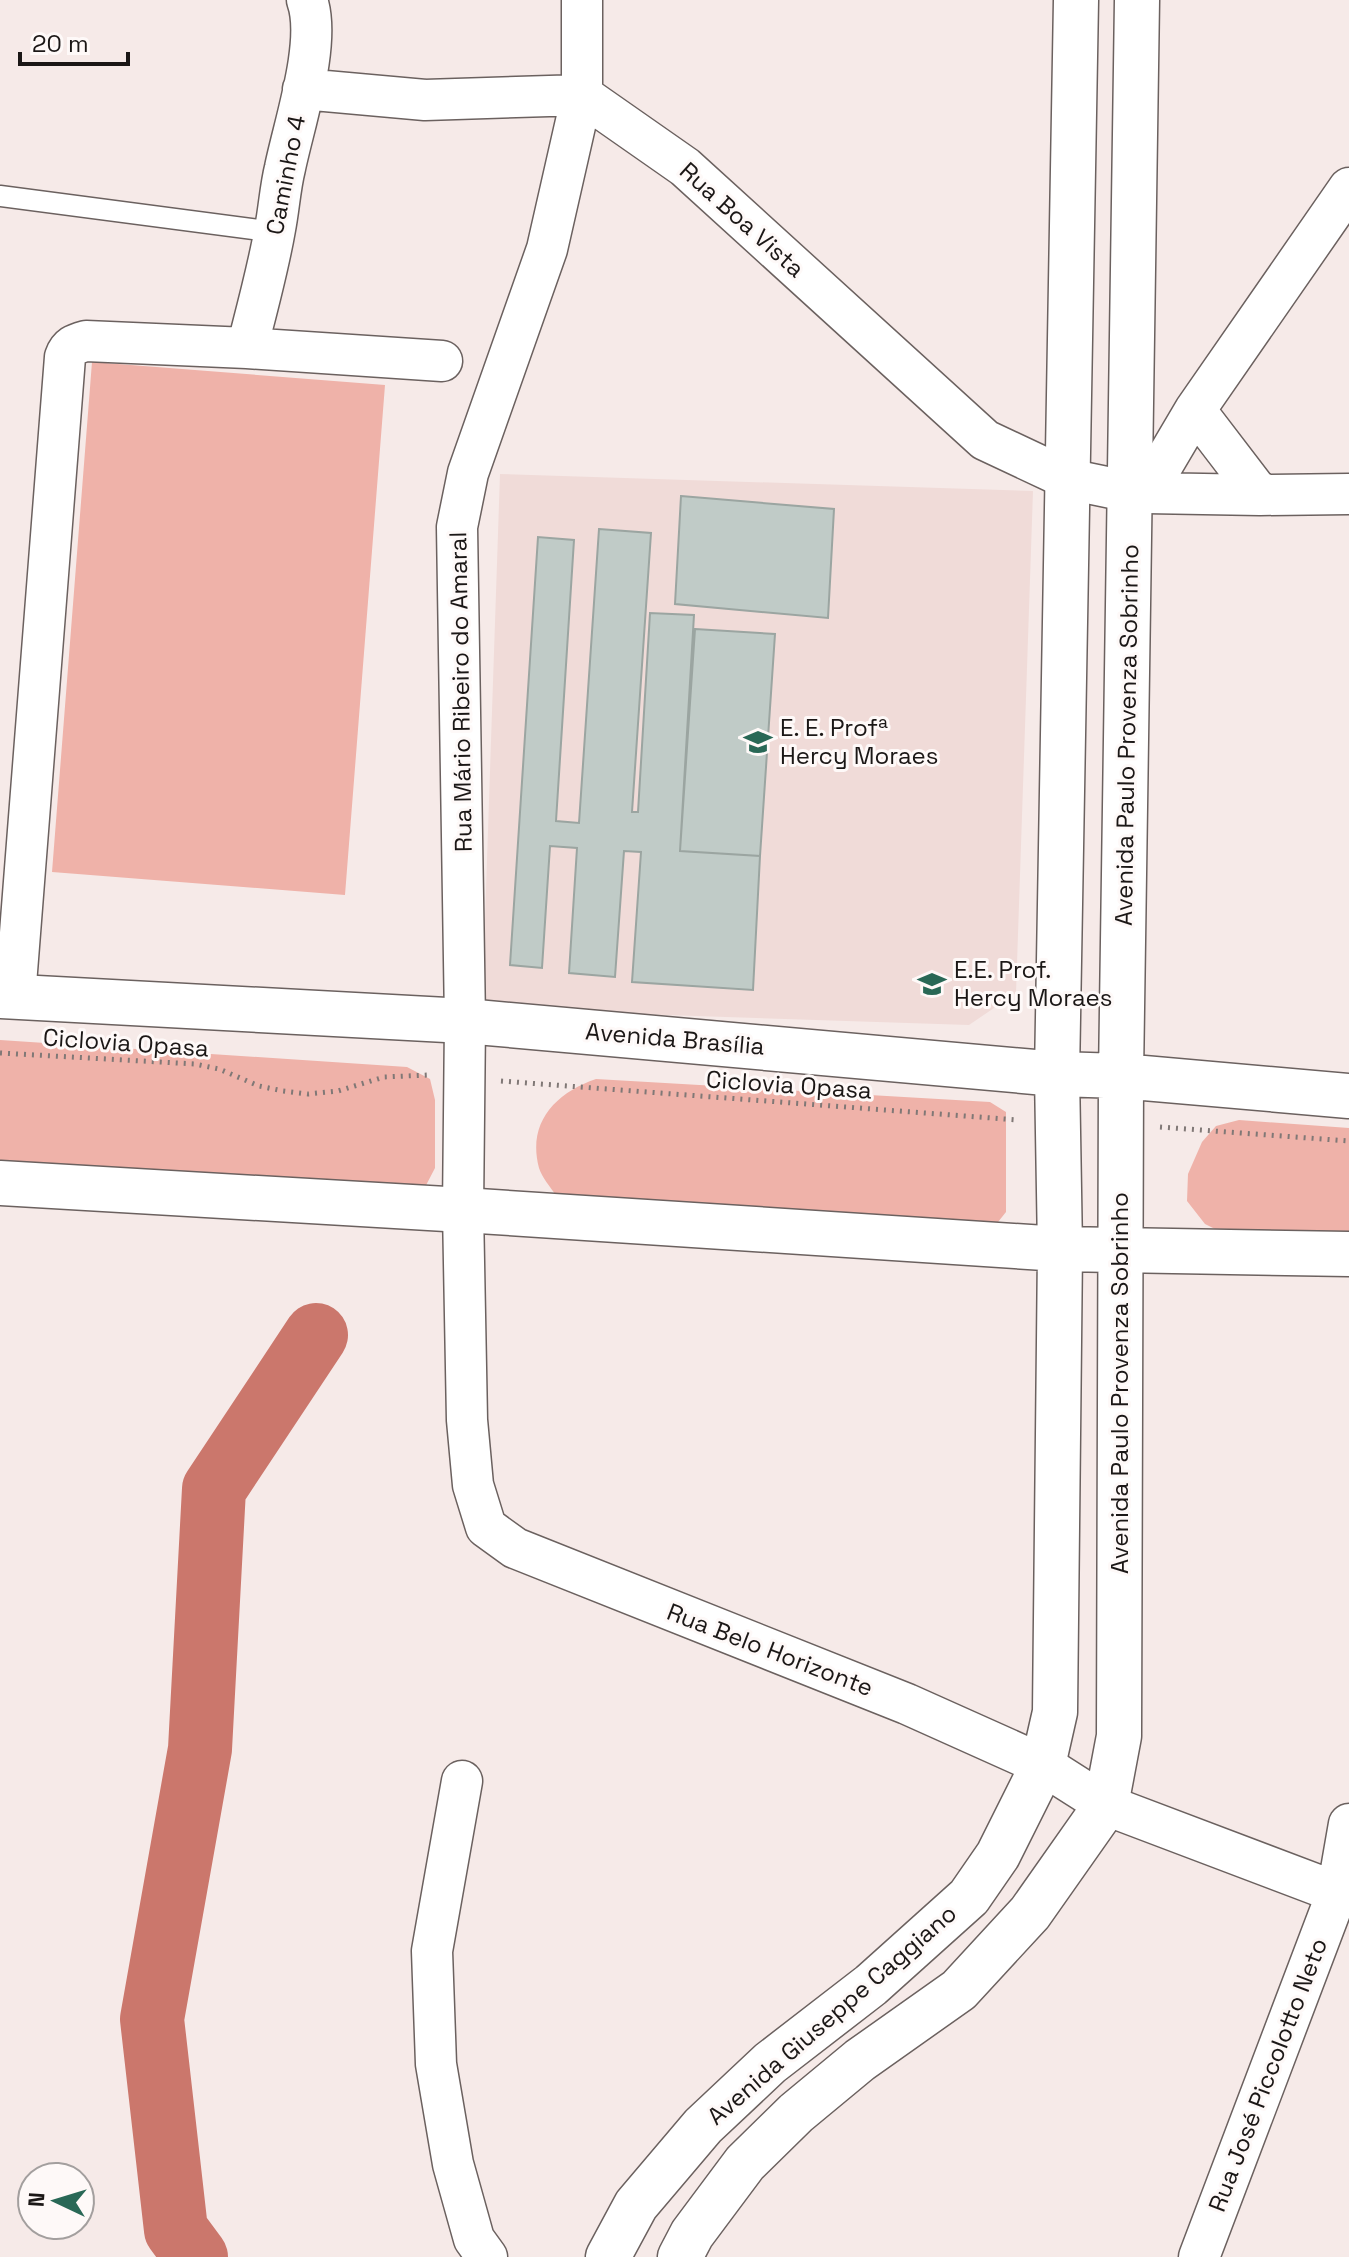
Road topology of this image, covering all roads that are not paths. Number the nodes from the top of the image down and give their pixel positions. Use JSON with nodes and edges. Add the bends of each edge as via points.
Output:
{"nodes":[{"id":1,"x":307,"y":0,"type":"edge"},
{"id":2,"x":582,"y":0,"type":"edge"},
{"id":3,"x":1076,"y":0,"type":"edge"},
{"id":4,"x":1137,"y":0,"type":"edge"},
{"id":5,"x":303,"y":89,"type":"junction"},
{"id":6,"x":582,"y":95,"type":"junction"},
{"id":7,"x":1349,"y":188,"type":"edge"},
{"id":8,"x":0,"y":196,"type":"edge"},
{"id":9,"x":275,"y":232,"type":"junction"},
{"id":10,"x":247,"y":348,"type":"junction"},
{"id":11,"x":442,"y":361,"type":"dead end"},
{"id":12,"x":1195,"y":410,"type":"junction"},
{"id":13,"x":1068,"y":479,"type":"junction"},
{"id":14,"x":1138,"y":492,"type":"junction"},
{"id":15,"x":1349,"y":494,"type":"edge"},
{"id":16,"x":1260,"y":495,"type":"junction"},
{"id":17,"x":7,"y":997,"type":"edge"},
{"id":18,"x":465,"y":1021,"type":"junction"},
{"id":19,"x":1057,"y":1074,"type":"junction"},
{"id":20,"x":1121,"y":1076,"type":"junction"},
{"id":21,"x":1349,"y":1096,"type":"edge"},
{"id":22,"x":0,"y":1183,"type":"edge"},
{"id":23,"x":463,"y":1210,"type":"junction"},
{"id":24,"x":1060,"y":1249,"type":"junction"},
{"id":25,"x":1120,"y":1250,"type":"junction"},
{"id":26,"x":1349,"y":1254,"type":"edge"},
{"id":27,"x":1043,"y":1765,"type":"junction"},
{"id":28,"x":462,"y":1781,"type":"dead end"},
{"id":29,"x":1106,"y":1805,"type":"junction"},
{"id":30,"x":1349,"y":1824,"type":"edge"},
{"id":31,"x":1343,"y":1895,"type":"edge"},
{"id":32,"x":487,"y":2257,"type":"edge"},
{"id":33,"x":608,"y":2257,"type":"edge"},
{"id":34,"x":680,"y":2257,"type":"edge"},
{"id":35,"x":1199,"y":2257,"type":"edge"}],
"edges":[{"from":1,"to":5,"type":"street","name":"Caminho 4","via":[[312,37]]},
{"from":2,"to":6,"type":"street","name":"Rua Mário Ribeiro do Amaral"},
{"from":3,"to":13,"type":"main road"},
{"from":4,"to":14,"type":"main road","name":"Avenida Paulo Provenza Sobrinho"},
{"from":5,"to":6,"type":"street","via":[[425,100]]},
{"from":5,"to":9,"type":"street","name":"Caminho 4"},
{"from":6,"to":13,"type":"street","name":"Rua Boa Vista","via":[[685,167],[985,440]]},
{"from":6,"to":18,"type":"street","name":"Rua Mário Ribeiro do Amaral","via":[[547,249],[468,473],[457,527]]},
{"from":7,"to":12,"type":"street"},
{"from":8,"to":9,"type":"lane"},
{"from":9,"to":10,"type":"street","name":"Caminho 4"},
{"from":10,"to":11,"type":"street"},
{"from":10,"to":17,"type":"street","via":[[86,341],[68,348]]},
{"from":12,"to":14,"type":"street"},
{"from":12,"to":16,"type":"street"},
{"from":13,"to":14,"type":"street","name":"Rua Boa Vista"},
{"from":13,"to":19,"type":"main road"},
{"from":14,"to":16,"type":"street","name":"Rua Boa Vista"},
{"from":14,"to":20,"type":"main road","name":"Avenida Paulo Provenza Sobrinho"},
{"from":15,"to":16,"type":"street","name":"Rua Boa Vista"},
{"from":17,"to":18,"type":"main road","name":"Avenida Brasília"},
{"from":18,"to":19,"type":"main road","name":"Avenida Brasília"},
{"from":18,"to":23,"type":"street","name":"Rua Mário Ribeiro do Amaral"},
{"from":19,"to":20,"type":"main road","name":"Avenida Brasília"},
{"from":19,"to":24,"type":"main road"},
{"from":20,"to":21,"type":"main road","name":"Avenida Brasília"},
{"from":20,"to":25,"type":"main road","name":"Avenida Paulo Provenza Sobrinho"},
{"from":22,"to":23,"type":"main road"},
{"from":23,"to":24,"type":"main road"},
{"from":23,"to":27,"type":"street","name":"Rua Belo Horizonte","via":[[467,1420],[473,1485],[486,1527],[515,1548],[907,1704]]},
{"from":24,"to":25,"type":"main road"},
{"from":24,"to":27,"type":"main road","via":[[1055,1712]]},
{"from":25,"to":26,"type":"main road"},
{"from":25,"to":29,"type":"main road","name":"Avenida Paulo Provenza Sobrinho","via":[[1119,1736]]},
{"from":27,"to":29,"type":"street","name":"Rua Belo Horizonte"},
{"from":27,"to":33,"type":"main road","name":"Avenida Giuseppe Caggiano","via":[[998,1855],[969,1897],[871,1985],[770,2063],[703,2126],[636,2205]]},
{"from":28,"to":32,"type":"street","via":[[432,1951],[436,2064],[453,2164],[474,2239]]},
{"from":29,"to":31,"type":"street","name":"Rua Belo Horizonte"},
{"from":29,"to":34,"type":"main road","name":"Avenida Giuseppe Caggiano","via":[[1030,1913],[959,1990],[796,2113],[745,2163]]},
{"from":30,"to":31,"type":"street","name":"Rua José Piccolotto Neto"},
{"from":31,"to":35,"type":"street","name":"Rua José Piccolotto Neto"}]}
